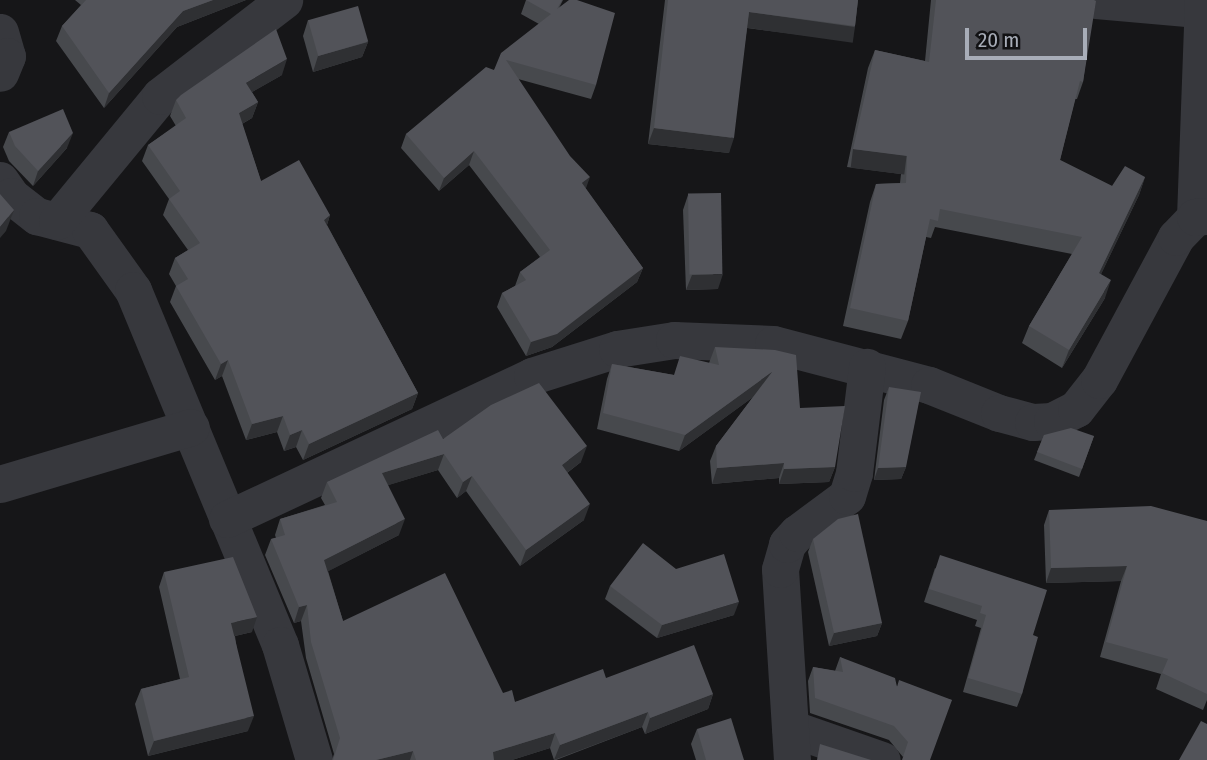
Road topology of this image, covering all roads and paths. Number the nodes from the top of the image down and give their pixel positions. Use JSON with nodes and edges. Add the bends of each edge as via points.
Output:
{"nodes":[{"id":1,"x":284,"y":0,"type":"edge"},
{"id":2,"x":1096,"y":0,"type":"edge"},
{"id":3,"x":1204,"y":7,"type":"edge"},
{"id":4,"x":0,"y":32,"type":"edge"},
{"id":5,"x":0,"y":73,"type":"edge"},
{"id":6,"x":0,"y":180,"type":"edge"},
{"id":7,"x":1201,"y":217,"type":"edge"},
{"id":8,"x":57,"y":221,"type":"junction"},
{"id":9,"x":867,"y":366,"type":"junction"},
{"id":10,"x":191,"y":427,"type":"junction"},
{"id":11,"x":0,"y":484,"type":"edge"},
{"id":12,"x":227,"y":519,"type":"junction"},
{"id":13,"x":791,"y":744,"type":"edge"},
{"id":14,"x":314,"y":760,"type":"edge"},
{"id":15,"x":882,"y":760,"type":"edge"}],
"edges":[{"from":1,"to":8,"type":"street","via":[[160,96]]},
{"from":2,"to":3,"type":"street"},
{"from":3,"to":7,"type":"street"},
{"from":4,"to":5,"type":"street","via":[[7,56]]},
{"from":6,"to":8,"type":"street","via":[[11,196],[37,216]]},
{"from":7,"to":9,"type":"street","via":[[1176,237],[1099,380],[1076,409],[1052,421],[1033,422],[999,413]]},
{"from":8,"to":10,"type":"street","via":[[90,230],[133,290]]},
{"from":9,"to":12,"type":"street","via":[[773,344],[674,340],[617,349],[532,376]]},
{"from":9,"to":13,"type":"street","via":[[854,473],[846,496],[787,544],[780,569]]},
{"from":10,"to":11,"type":"street"},
{"from":10,"to":12,"type":"street"},
{"from":12,"to":14,"type":"street","via":[[280,645]]},
{"from":13,"to":15,"type":"street"}]}
